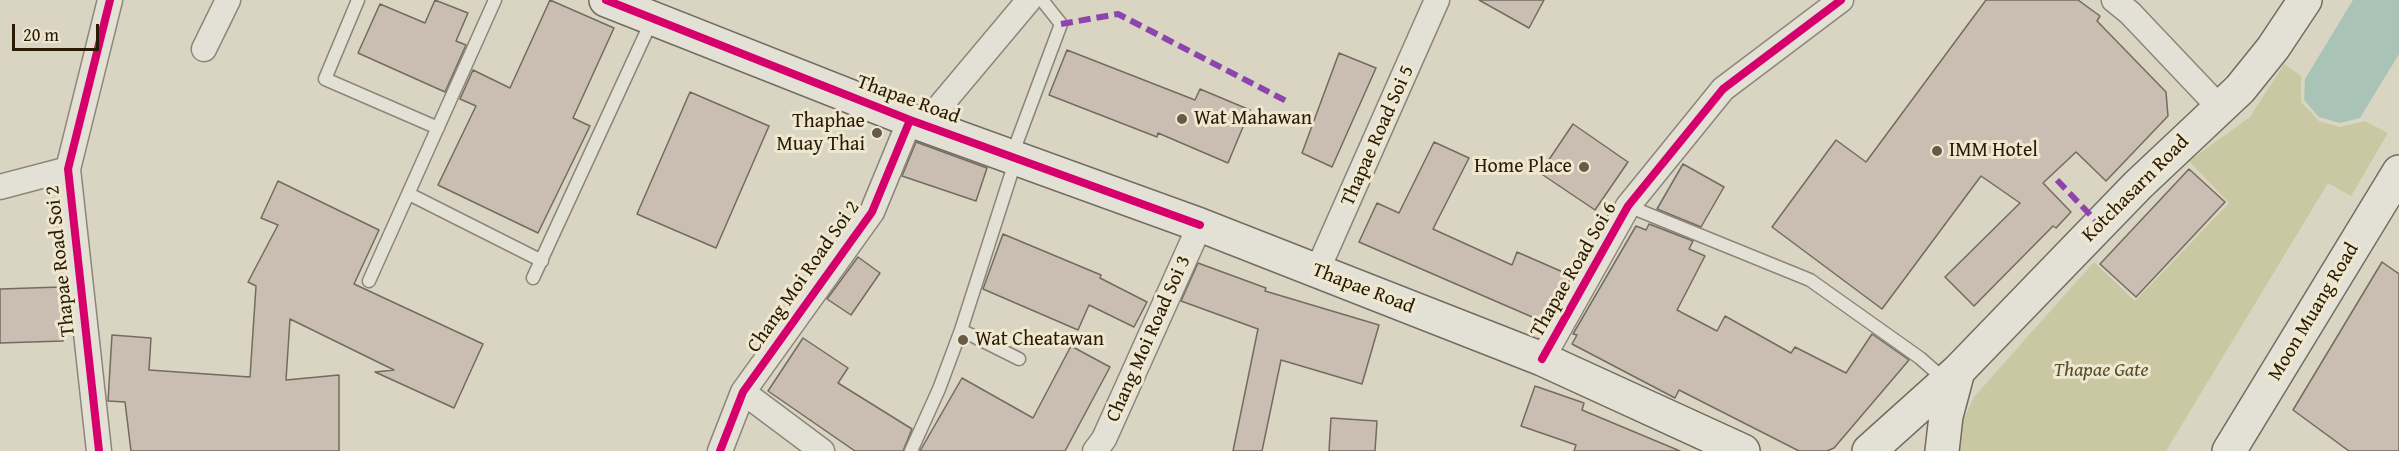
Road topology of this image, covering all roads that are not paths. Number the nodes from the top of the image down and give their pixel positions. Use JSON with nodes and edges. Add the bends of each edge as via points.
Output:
{"nodes":[{"id":1,"x":110,"y":0,"type":"edge"},
{"id":2,"x":228,"y":0,"type":"edge"},
{"id":3,"x":358,"y":0,"type":"edge"},
{"id":4,"x":495,"y":0,"type":"edge"},
{"id":5,"x":606,"y":0,"type":"edge"},
{"id":6,"x":1437,"y":0,"type":"edge"},
{"id":7,"x":1841,"y":0,"type":"edge"},
{"id":8,"x":2114,"y":0,"type":"edge"},
{"id":9,"x":2305,"y":0,"type":"edge"},
{"id":10,"x":1027,"y":2,"type":"edge"},
{"id":11,"x":652,"y":20,"type":"junction"},
{"id":12,"x":204,"y":49,"type":"dead end"},
{"id":13,"x":2221,"y":109,"type":"junction"},
{"id":14,"x":918,"y":122,"type":"junction"},
{"id":15,"x":438,"y":128,"type":"junction"},
{"id":16,"x":1014,"y":157,"type":"junction"},
{"id":17,"x":68,"y":169,"type":"junction"},
{"id":18,"x":2399,"y":172,"type":"edge"},
{"id":19,"x":0,"y":187,"type":"edge"},
{"id":20,"x":409,"y":194,"type":"junction"},
{"id":21,"x":1628,"y":206,"type":"junction"},
{"id":22,"x":1200,"y":225,"type":"junction"},
{"id":23,"x":542,"y":261,"type":"junction"},
{"id":24,"x":1317,"y":271,"type":"junction"},
{"id":25,"x":533,"y":278,"type":"dead end"},
{"id":26,"x":369,"y":281,"type":"dead end"},
{"id":27,"x":961,"y":330,"type":"junction"},
{"id":28,"x":1019,"y":359,"type":"dead end"},
{"id":29,"x":1542,"y":359,"type":"junction"},
{"id":30,"x":1952,"y":376,"type":"junction"},
{"id":31,"x":743,"y":392,"type":"junction"},
{"id":32,"x":99,"y":451,"type":"edge"},
{"id":33,"x":720,"y":451,"type":"edge"},
{"id":34,"x":822,"y":451,"type":"edge"},
{"id":35,"x":911,"y":451,"type":"edge"},
{"id":36,"x":1095,"y":451,"type":"edge"},
{"id":37,"x":1743,"y":451,"type":"edge"},
{"id":38,"x":1869,"y":451,"type":"edge"},
{"id":39,"x":1942,"y":451,"type":"edge"},
{"id":40,"x":2229,"y":451,"type":"edge"}],
"edges":[{"from":1,"to":17,"type":"street","name":"Thapae Road Soi 2"},
{"from":2,"to":12,"type":"street"},
{"from":3,"to":15,"type":"lane","via":[[325,79]]},
{"from":4,"to":15,"type":"lane"},
{"from":5,"to":11,"type":"main road","name":"Thapae Road"},
{"from":6,"to":24,"type":"street","name":"Thapae Road Soi 5"},
{"from":7,"to":21,"type":"street","name":"Thapae Road Soi 6","via":[[1723,89]]},
{"from":8,"to":13,"type":"street"},
{"from":9,"to":13,"type":"main road","name":"Kotchasarn Road","via":[[2257,69]]},
{"from":10,"to":14,"type":"street","name":"Chang Moi Road Soi 2"},
{"from":10,"to":16,"type":"lane","via":[[1061,24]]},
{"from":11,"to":14,"type":"main road","name":"Thapae Road"},
{"from":11,"to":23,"type":"lane"},
{"from":13,"to":30,"type":"main road","name":"Kotchasarn Road","via":[[2138,185]]},
{"from":14,"to":16,"type":"main road","name":"Thapae Road"},
{"from":14,"to":31,"type":"street","name":"Chang Moi Road Soi 2","via":[[873,212]]},
{"from":15,"to":20,"type":"lane"},
{"from":16,"to":22,"type":"main road","name":"Thapae Road"},
{"from":16,"to":27,"type":"lane"},
{"from":17,"to":19,"type":"street"},
{"from":17,"to":32,"type":"street","name":"Thapae Road Soi 2"},
{"from":18,"to":40,"type":"main road","name":"Moon Muang Road"},
{"from":20,"to":23,"type":"lane"},
{"from":20,"to":26,"type":"lane"},
{"from":21,"to":29,"type":"street","name":"Thapae Road Soi 6"},
{"from":21,"to":30,"type":"lane","via":[[1810,280],[1920,358]]},
{"from":22,"to":24,"type":"main road","name":"Thapae Road"},
{"from":22,"to":36,"type":"street","name":"Chang Moi Road Soi 3","via":[[1104,439]]},
{"from":23,"to":25,"type":"lane"},
{"from":24,"to":29,"type":"main road","name":"Thapae Road"},
{"from":27,"to":28,"type":"lane"},
{"from":27,"to":35,"type":"lane"},
{"from":29,"to":37,"type":"main road","name":"Thapae Road"},
{"from":30,"to":38,"type":"main road"},
{"from":30,"to":39,"type":"main road"},
{"from":31,"to":33,"type":"street","name":"Chang Moi Road Soi 2"},
{"from":31,"to":34,"type":"street"}]}
